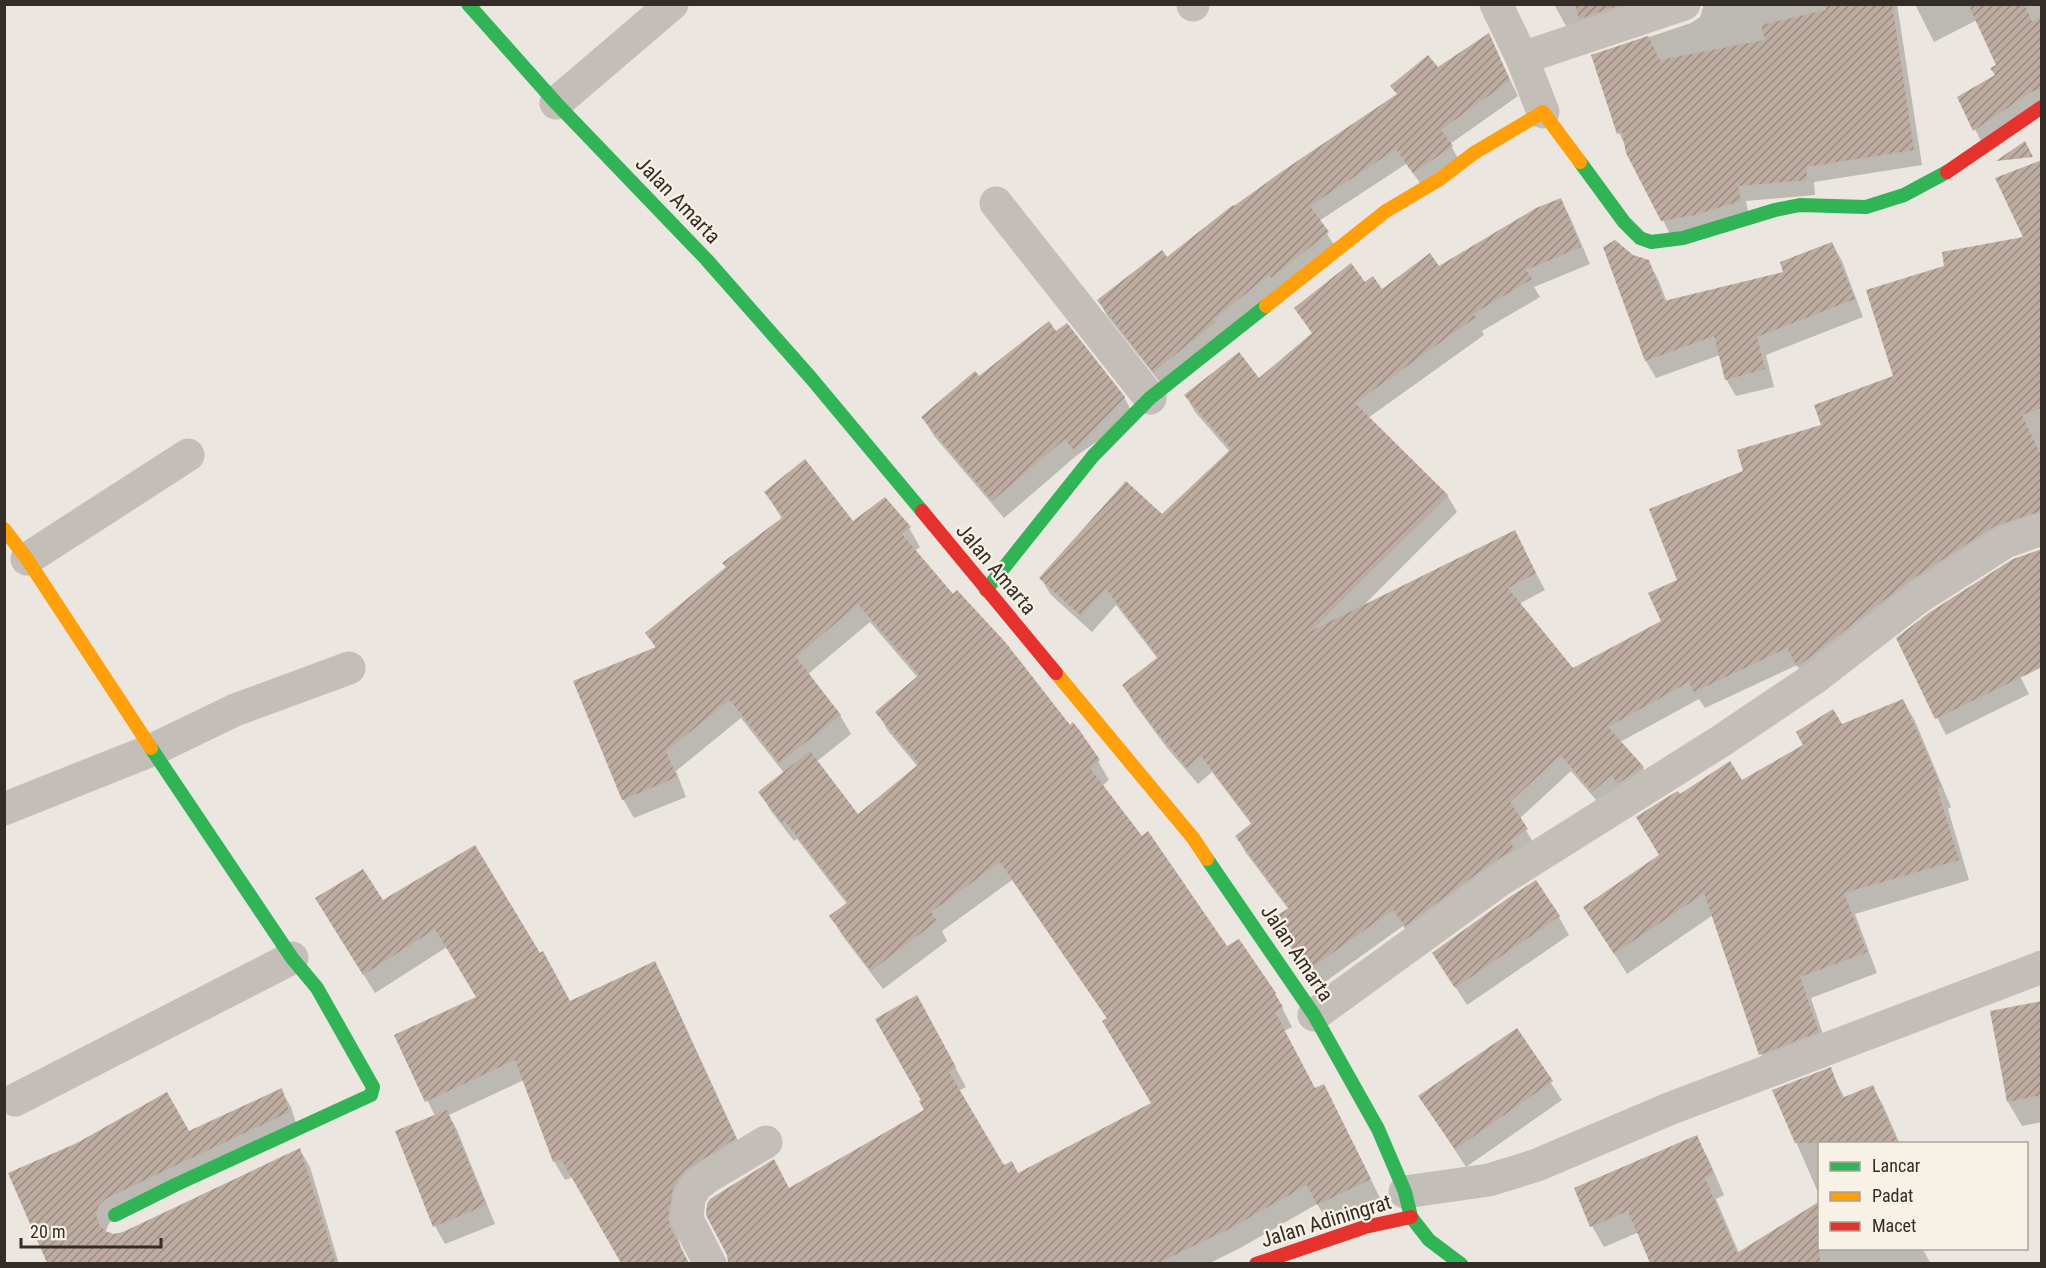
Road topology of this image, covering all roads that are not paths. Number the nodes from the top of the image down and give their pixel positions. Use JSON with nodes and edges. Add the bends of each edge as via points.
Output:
{"nodes":[{"id":1,"x":468,"y":4,"type":"edge"},
{"id":2,"x":672,"y":4,"type":"edge"},
{"id":3,"x":1496,"y":4,"type":"edge"},
{"id":4,"x":1684,"y":4,"type":"edge"},
{"id":5,"x":1522,"y":58,"type":"junction"},
{"id":6,"x":556,"y":103,"type":"junction"},
{"id":7,"x":2042,"y":107,"type":"edge"},
{"id":8,"x":1543,"y":112,"type":"junction"},
{"id":9,"x":996,"y":202,"type":"dead end"},
{"id":10,"x":1150,"y":398,"type":"junction"},
{"id":11,"x":188,"y":455,"type":"dead end"},
{"id":12,"x":4,"y":529,"type":"edge"},
{"id":13,"x":2042,"y":529,"type":"edge"},
{"id":14,"x":27,"y":559,"type":"junction"},
{"id":15,"x":987,"y":590,"type":"junction"},
{"id":16,"x":349,"y":668,"type":"dead end"},
{"id":17,"x":152,"y":750,"type":"junction"},
{"id":18,"x":4,"y":809,"type":"edge"},
{"id":19,"x":292,"y":958,"type":"junction"},
{"id":20,"x":2042,"y":967,"type":"edge"},
{"id":21,"x":1314,"y":1015,"type":"junction"},
{"id":22,"x":15,"y":1100,"type":"dead end"},
{"id":23,"x":766,"y":1142,"type":"dead end"},
{"id":24,"x":1408,"y":1205,"type":"junction"},
{"id":25,"x":116,"y":1215,"type":"dead end"},
{"id":26,"x":710,"y":1263,"type":"edge"},
{"id":27,"x":1256,"y":1263,"type":"edge"},
{"id":28,"x":1461,"y":1263,"type":"edge"}],
"edges":[{"from":1,"to":6,"type":"street","name":"Jalan Amarta"},
{"from":2,"to":6,"type":"street"},
{"from":3,"to":5,"type":"street"},
{"from":4,"to":5,"type":"street"},
{"from":5,"to":8,"type":"street"},
{"from":6,"to":15,"type":"street","name":"Jalan Amarta","via":[[706,258]]},
{"from":7,"to":8,"type":"street","via":[[1947,172],[1904,195],[1866,207],[1775,210],[1683,238],[1651,242],[1640,238],[1624,222]]},
{"from":8,"to":10,"type":"street","via":[[1386,211]]},
{"from":9,"to":10,"type":"street"},
{"from":10,"to":15,"type":"street","via":[[1093,456]]},
{"from":11,"to":14,"type":"street"},
{"from":12,"to":14,"type":"street"},
{"from":13,"to":21,"type":"street","via":[[2006,542],[1919,597],[1816,677],[1500,880]]},
{"from":14,"to":17,"type":"street"},
{"from":15,"to":21,"type":"street","name":"Jalan Amarta","via":[[1193,838]]},
{"from":16,"to":17,"type":"street","via":[[235,710]]},
{"from":17,"to":18,"type":"street"},
{"from":17,"to":19,"type":"street"},
{"from":19,"to":22,"type":"street"},
{"from":19,"to":25,"type":"street","via":[[316,988],[345,1037],[373,1087],[371,1095]]},
{"from":20,"to":24,"type":"street","via":[[1669,1109],[1537,1166]]},
{"from":21,"to":24,"type":"street","name":"Jalan Amarta","via":[[1378,1130]]},
{"from":23,"to":26,"type":"street","via":[[709,1176],[689,1198],[687,1219]]},
{"from":24,"to":27,"type":"street","name":"Jalan Adiningrat","via":[[1365,1227]]},
{"from":24,"to":28,"type":"street","name":"Jalan Adiningrat","via":[[1429,1240]]}]}
